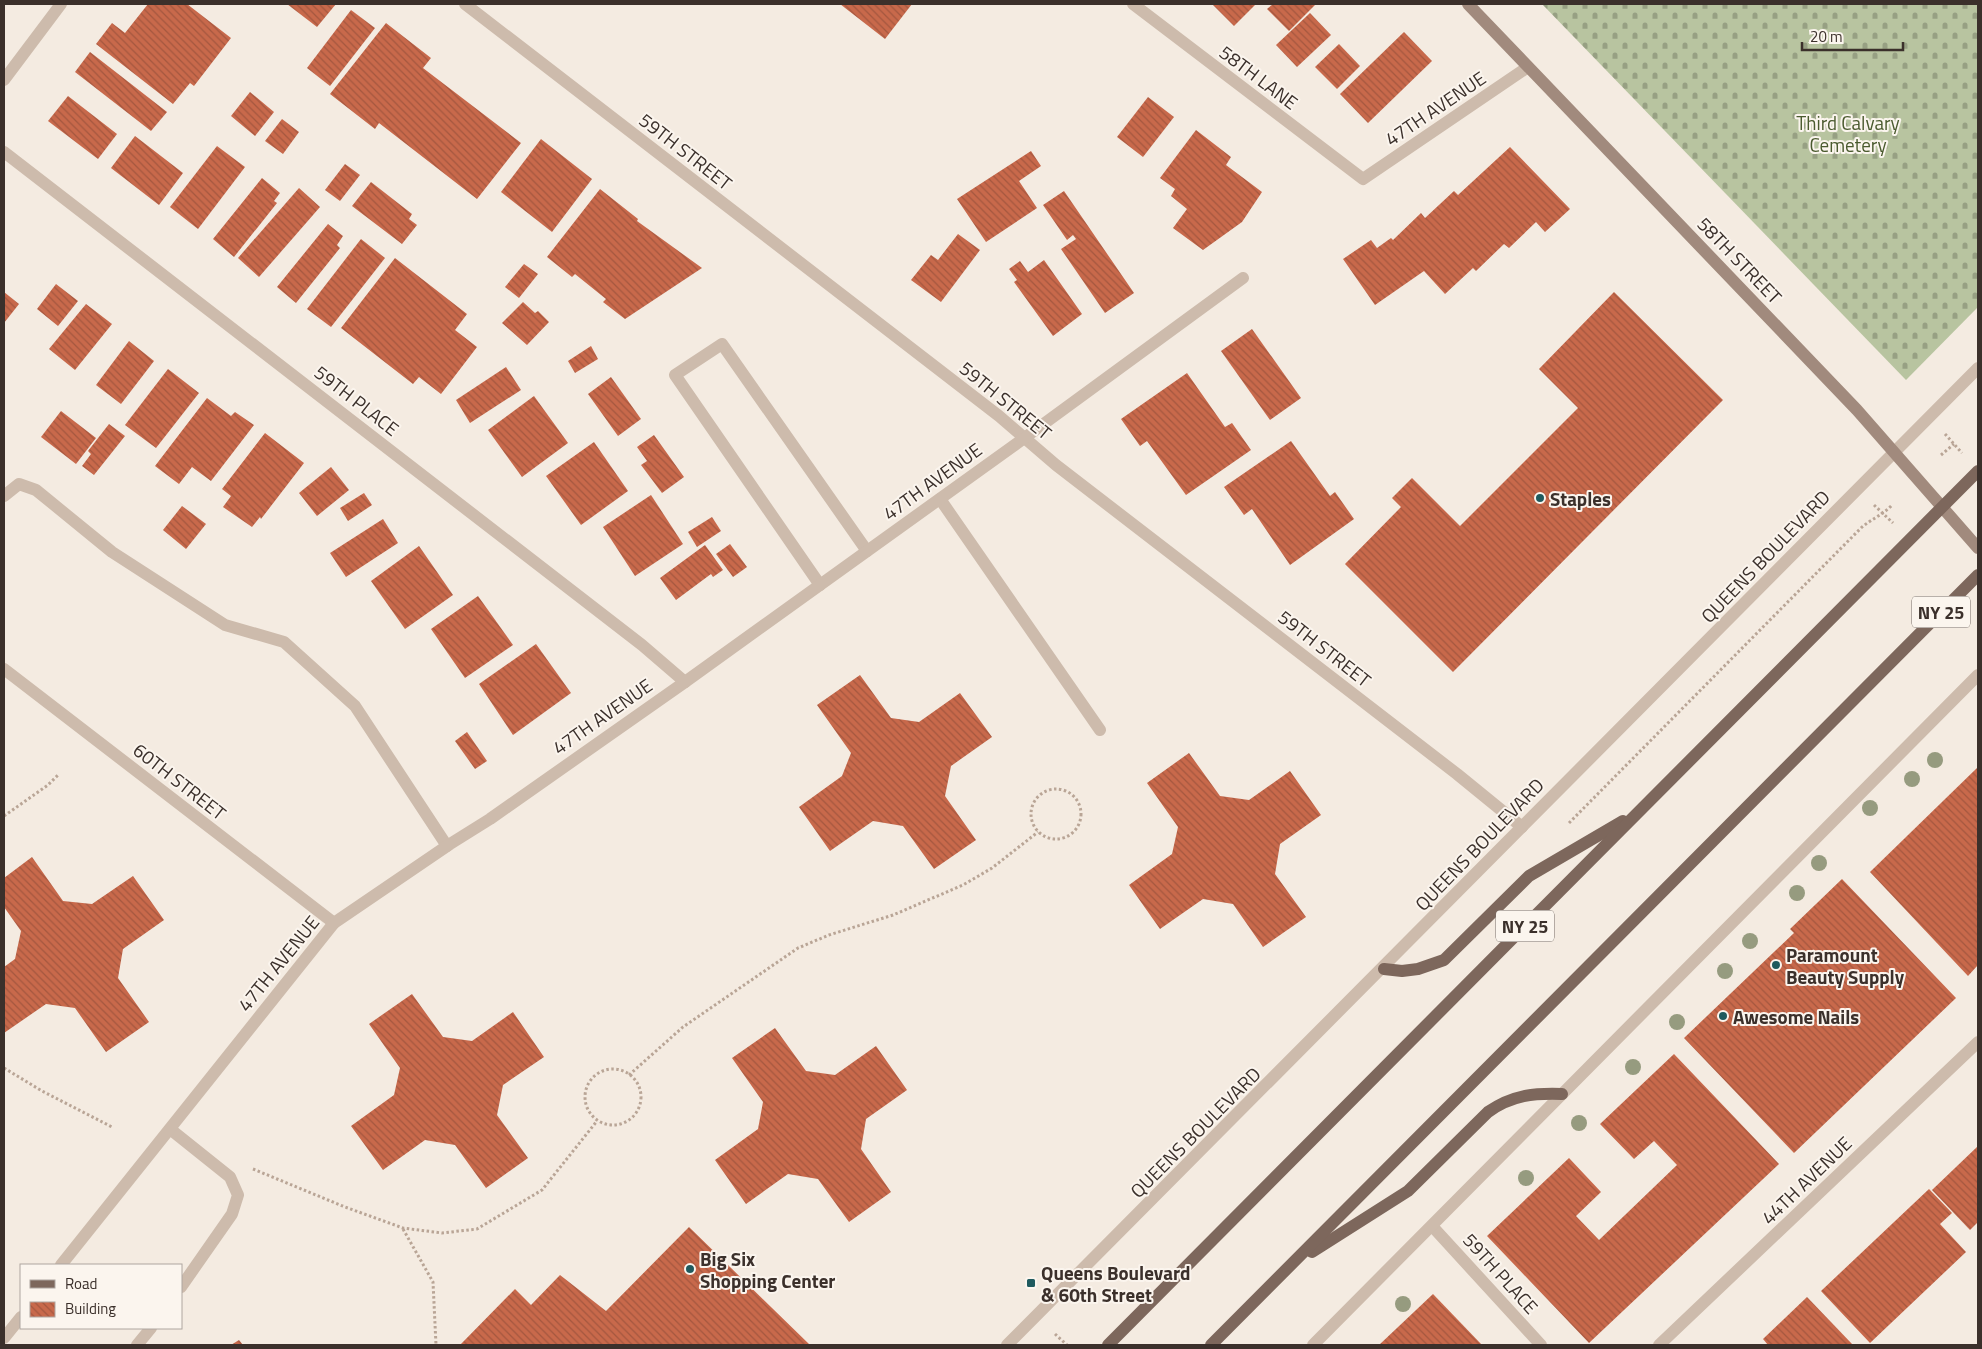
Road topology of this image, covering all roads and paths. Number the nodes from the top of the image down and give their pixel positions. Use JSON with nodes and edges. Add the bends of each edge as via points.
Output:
{"nodes":[{"id":1,"x":61,"y":4,"type":"edge"},
{"id":2,"x":464,"y":4,"type":"edge"},
{"id":3,"x":1133,"y":4,"type":"edge"},
{"id":4,"x":1468,"y":4,"type":"edge"},
{"id":5,"x":1528,"y":67,"type":"junction"},
{"id":6,"x":4,"y":80,"type":"edge"},
{"id":7,"x":4,"y":152,"type":"edge"},
{"id":8,"x":1363,"y":180,"type":"joint"},
{"id":9,"x":1243,"y":278,"type":"dead end"},
{"id":10,"x":1978,"y":368,"type":"edge"},
{"id":11,"x":1945,"y":434,"type":"dead end"},
{"id":12,"x":1023,"y":439,"type":"junction"},
{"id":13,"x":1954,"y":444,"type":"junction"},
{"id":14,"x":1894,"y":452,"type":"junction"},
{"id":15,"x":1941,"y":455,"type":"dead end"},
{"id":16,"x":1966,"y":457,"type":"dead end"},
{"id":17,"x":1978,"y":470,"type":"edge"},
{"id":18,"x":4,"y":496,"type":"edge"},
{"id":19,"x":940,"y":499,"type":"junction"},
{"id":20,"x":1874,"y":505,"type":"dead end"},
{"id":21,"x":1892,"y":505,"type":"dead end"},
{"id":22,"x":1942,"y":507,"type":"junction"},
{"id":23,"x":1884,"y":514,"type":"junction"},
{"id":24,"x":1894,"y":523,"type":"dead end"},
{"id":25,"x":1978,"y":548,"type":"edge"},
{"id":26,"x":867,"y":551,"type":"junction"},
{"id":27,"x":1978,"y":575,"type":"edge"},
{"id":28,"x":820,"y":585,"type":"junction"},
{"id":29,"x":4,"y":669,"type":"edge"},
{"id":30,"x":1978,"y":675,"type":"edge"},
{"id":31,"x":684,"y":682,"type":"junction"},
{"id":32,"x":1100,"y":730,"type":"dead end"},
{"id":33,"x":58,"y":775,"type":"dead end"},
{"id":34,"x":1639,"y":812,"type":"junction"},
{"id":35,"x":4,"y":816,"type":"edge"},
{"id":36,"x":1522,"y":826,"type":"junction"},
{"id":37,"x":1563,"y":829,"type":"dead end"},
{"id":38,"x":1038,"y":832,"type":"junction"},
{"id":39,"x":447,"y":846,"type":"junction"},
{"id":40,"x":334,"y":923,"type":"junction"},
{"id":41,"x":1384,"y":968,"type":"junction"},
{"id":42,"x":1978,"y":1042,"type":"edge"},
{"id":43,"x":4,"y":1068,"type":"edge"},
{"id":44,"x":629,"y":1075,"type":"junction"},
{"id":45,"x":1562,"y":1094,"type":"junction"},
{"id":46,"x":597,"y":1121,"type":"junction"},
{"id":47,"x":112,"y":1126,"type":"dead end"},
{"id":48,"x":170,"y":1129,"type":"junction"},
{"id":49,"x":245,"y":1165,"type":"dead end"},
{"id":50,"x":1432,"y":1226,"type":"junction"},
{"id":51,"x":402,"y":1228,"type":"junction"},
{"id":52,"x":63,"y":1264,"type":"edge"},
{"id":53,"x":1293,"y":1264,"type":"junction"},
{"id":54,"x":182,"y":1286,"type":"edge"},
{"id":55,"x":20,"y":1318,"type":"edge"},
{"id":56,"x":150,"y":1329,"type":"edge"},
{"id":57,"x":1056,"y":1334,"type":"dead end"},
{"id":58,"x":4,"y":1338,"type":"edge"},
{"id":59,"x":137,"y":1345,"type":"edge"},
{"id":60,"x":436,"y":1345,"type":"edge"},
{"id":61,"x":1008,"y":1345,"type":"edge"},
{"id":62,"x":1067,"y":1345,"type":"edge"},
{"id":63,"x":1108,"y":1345,"type":"edge"},
{"id":64,"x":1211,"y":1345,"type":"edge"},
{"id":65,"x":1313,"y":1345,"type":"edge"},
{"id":66,"x":1541,"y":1345,"type":"edge"},
{"id":67,"x":1659,"y":1345,"type":"edge"}],
"edges":[{"from":1,"to":6,"type":"street"},
{"from":2,"to":12,"type":"street","name":"59TH STREET","via":[[999,416]]},
{"from":3,"to":8,"type":"street","name":"58TH LANE"},
{"from":4,"to":5,"type":"main road","name":"58TH STREET"},
{"from":5,"to":8,"type":"street","name":"47TH AVENUE"},
{"from":5,"to":14,"type":"main road","name":"58TH STREET","via":[[1837,388]]},
{"from":7,"to":31,"type":"street","name":"59TH PLACE","via":[[642,645]]},
{"from":9,"to":12,"type":"street","name":"47TH AVENUE"},
{"from":10,"to":14,"type":"street","name":"QUEENS BOULEVARD"},
{"from":11,"to":13,"type":"path"},
{"from":12,"to":19,"type":"street","name":"47TH AVENUE"},
{"from":12,"to":36,"type":"street","name":"59TH STREET"},
{"from":13,"to":15,"type":"path"},
{"from":13,"to":16,"type":"path"},
{"from":14,"to":22,"type":"main road","name":"58TH STREET"},
{"from":14,"to":36,"type":"street","name":"QUEENS BOULEVARD"},
{"from":17,"to":22,"type":"main road","number":"NY 25"},
{"from":18,"to":39,"type":"street","via":[[19,484],[36,490],[112,552],[225,625],[284,642],[355,706]]},
{"from":19,"to":26,"type":"street","name":"47TH AVENUE"},
{"from":19,"to":32,"type":"street"},
{"from":20,"to":23,"type":"path"},
{"from":21,"to":23,"type":"path"},
{"from":22,"to":25,"type":"main road","name":"58TH STREET"},
{"from":22,"to":34,"type":"main road","number":"NY 25"},
{"from":23,"to":24,"type":"path"},
{"from":23,"to":37,"type":"path","via":[[1861,528]]},
{"from":26,"to":28,"type":"street","name":"47TH AVENUE"},
{"from":26,"to":28,"type":"street","via":[[722,344],[675,375]]},
{"from":27,"to":53,"type":"main road","number":"NY 25"},
{"from":28,"to":31,"type":"street","name":"47TH AVENUE"},
{"from":29,"to":40,"type":"street","name":"60TH STREET"},
{"from":30,"to":45,"type":"street"},
{"from":31,"to":39,"type":"street","name":"47TH AVENUE"},
{"from":33,"to":35,"type":"path"},
{"from":34,"to":41,"type":"main road","via":[[1529,876],[1444,960],[1418,969]]},
{"from":34,"to":63,"type":"main road","number":"NY 25"},
{"from":36,"to":41,"type":"street","name":"QUEENS BOULEVARD"},
{"from":38,"to":38,"type":"path","via":[[1050,839],[1069,837],[1076,831],[1081,816],[1078,800],[1061,789],[1049,790],[1036,799],[1032,823]]},
{"from":38,"to":44,"type":"path","via":[[992,868],[963,885],[893,915],[798,948],[683,1027]]},
{"from":39,"to":40,"type":"street","name":"47TH AVENUE"},
{"from":40,"to":48,"type":"street","name":"47TH AVENUE"},
{"from":41,"to":61,"type":"street","name":"QUEENS BOULEVARD"},
{"from":42,"to":67,"type":"street","name":"44TH AVENUE"},
{"from":43,"to":47,"type":"path"},
{"from":44,"to":46,"type":"path","via":[[636,1079],[641,1092],[636,1115],[623,1124],[609,1126]]},
{"from":44,"to":46,"type":"path","via":[[610,1068],[593,1076],[587,1085],[584,1102]]},
{"from":45,"to":50,"type":"street"},
{"from":45,"to":53,"type":"main road","via":[[1527,1094],[1499,1104],[1408,1191]]},
{"from":46,"to":51,"type":"path","via":[[542,1190],[477,1229],[442,1233]]},
{"from":48,"to":52,"type":"street","name":"47TH AVENUE"},
{"from":48,"to":54,"type":"street","via":[[230,1177],[238,1195],[232,1214]]},
{"from":49,"to":51,"type":"path","via":[[345,1208]]},
{"from":50,"to":65,"type":"street"},
{"from":50,"to":66,"type":"street","name":"59TH PLACE"},
{"from":51,"to":60,"type":"path","via":[[433,1282]]},
{"from":53,"to":64,"type":"main road","number":"NY 25"},
{"from":55,"to":58,"type":"street"},
{"from":56,"to":59,"type":"street"},
{"from":57,"to":62,"type":"path"}]}
